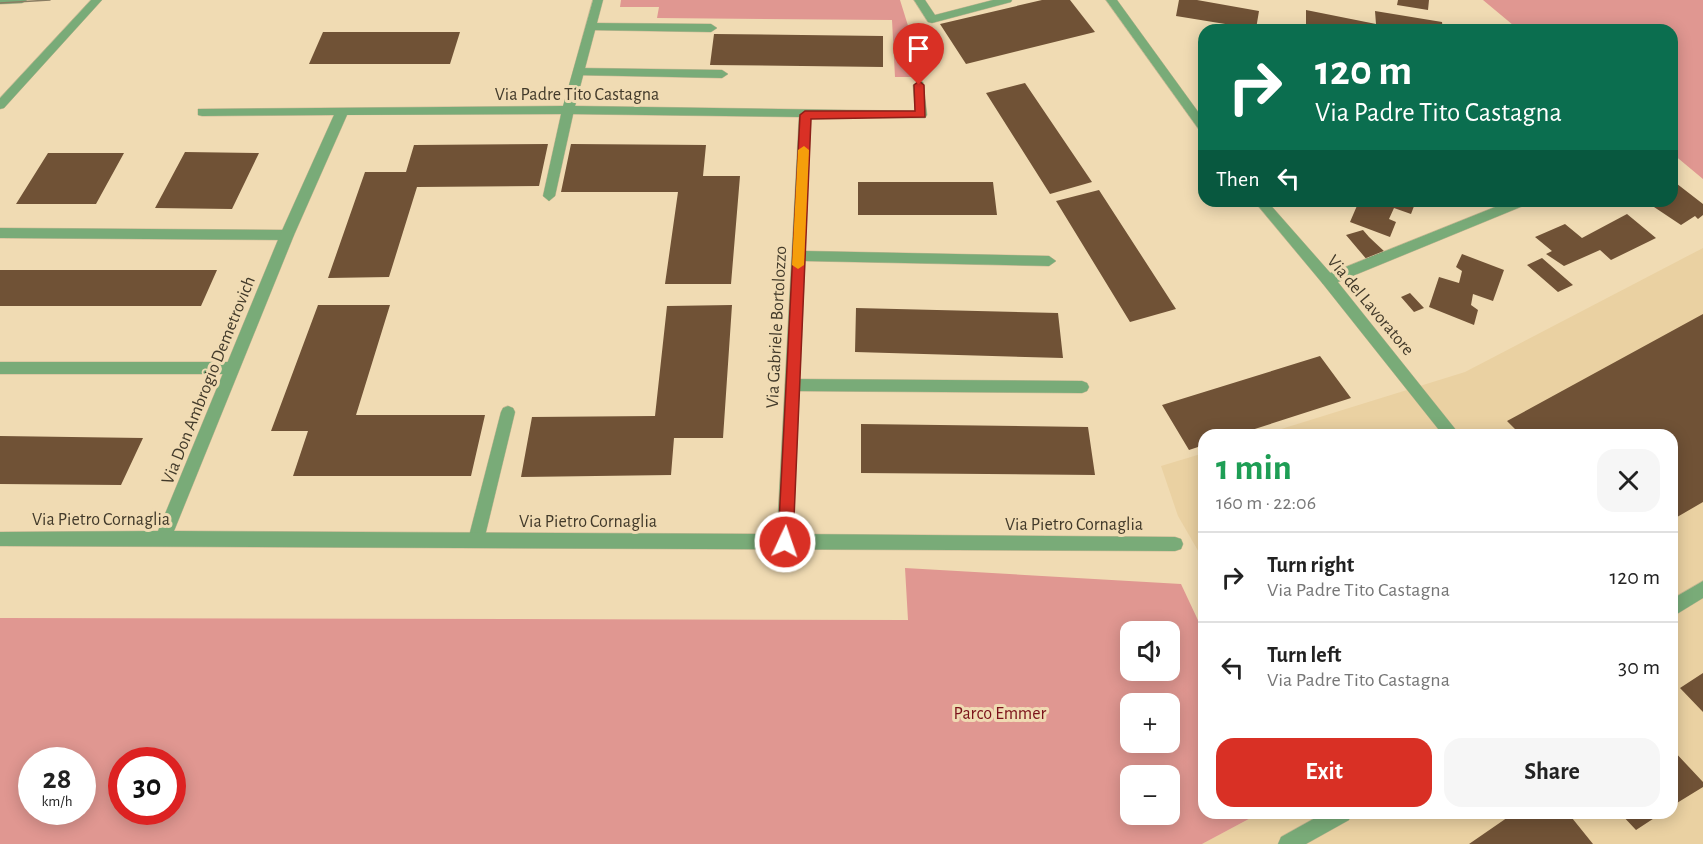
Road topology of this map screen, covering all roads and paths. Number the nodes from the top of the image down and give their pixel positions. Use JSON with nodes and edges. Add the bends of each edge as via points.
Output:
{"nodes":[{"id":1,"x":22,"y":0,"type":"edge"},
{"id":2,"x":97,"y":0,"type":"edge"},
{"id":3,"x":598,"y":0,"type":"edge"},
{"id":4,"x":919,"y":0,"type":"edge"},
{"id":5,"x":1007,"y":0,"type":"edge"},
{"id":6,"x":1110,"y":0,"type":"edge"},
{"id":7,"x":0,"y":1,"type":"edge"},
{"id":8,"x":592,"y":27,"type":"junction"},
{"id":9,"x":711,"y":28,"type":"dead end"},
{"id":10,"x":578,"y":72,"type":"junction"},
{"id":11,"x":722,"y":74,"type":"dead end"},
{"id":12,"x":919,"y":85,"type":"dead end"},
{"id":13,"x":0,"y":105,"type":"edge"},
{"id":14,"x":202,"y":111,"type":"dead end"},
{"id":15,"x":568,"y":111,"type":"junction"},
{"id":16,"x":342,"y":112,"type":"junction"},
{"id":17,"x":805,"y":115,"type":"junction"},
{"id":18,"x":1198,"y":120,"type":"edge"},
{"id":19,"x":549,"y":196,"type":"dead end"},
{"id":20,"x":1265,"y":207,"type":"edge"},
{"id":21,"x":1508,"y":207,"type":"edge"},
{"id":22,"x":0,"y":233,"type":"edge"},
{"id":23,"x":287,"y":235,"type":"junction"},
{"id":24,"x":799,"y":256,"type":"junction"},
{"id":25,"x":1050,"y":261,"type":"dead end"},
{"id":26,"x":1328,"y":280,"type":"junction"},
{"id":27,"x":0,"y":368,"type":"edge"},
{"id":28,"x":232,"y":368,"type":"junction"},
{"id":29,"x":792,"y":385,"type":"junction"},
{"id":30,"x":1082,"y":387,"type":"dead end"},
{"id":31,"x":508,"y":412,"type":"dead end"},
{"id":32,"x":1447,"y":429,"type":"edge"},
{"id":33,"x":163,"y":538,"type":"junction"},
{"id":34,"x":0,"y":539,"type":"edge"},
{"id":35,"x":477,"y":540,"type":"junction"},
{"id":36,"x":785,"y":542,"type":"junction"},
{"id":37,"x":1175,"y":544,"type":"dead end"},
{"id":38,"x":1703,"y":589,"type":"edge"},
{"id":39,"x":1678,"y":605,"type":"edge"},
{"id":40,"x":1332,"y":819,"type":"edge"},
{"id":41,"x":1288,"y":844,"type":"edge"}],
"edges":[{"from":1,"to":7,"type":"street"},
{"from":2,"to":13,"type":"street"},
{"from":3,"to":8,"type":"street"},
{"from":4,"to":5,"type":"street","via":[[932,19]]},
{"from":6,"to":18,"type":"street"},
{"from":8,"to":9,"type":"street"},
{"from":8,"to":10,"type":"street"},
{"from":10,"to":11,"type":"street"},
{"from":10,"to":15,"type":"street"},
{"from":12,"to":17,"type":"street","name":"Via Padre Tito Castagna","via":[[921,115]]},
{"from":14,"to":16,"type":"street","name":"Via Padre Tito Castagna"},
{"from":15,"to":16,"type":"street","name":"Via Padre Tito Castagna"},
{"from":15,"to":17,"type":"street","name":"Via Padre Tito Castagna"},
{"from":15,"to":19,"type":"street"},
{"from":16,"to":23,"type":"street","name":"Via Don Ambrogio Demetrovich"},
{"from":17,"to":24,"type":"street","name":"Via Gabriele Bortolozzo"},
{"from":20,"to":26,"type":"street","name":"Via del Lavoratore"},
{"from":21,"to":26,"type":"street"},
{"from":22,"to":23,"type":"street"},
{"from":23,"to":28,"type":"street","name":"Via Don Ambrogio Demetrovich"},
{"from":24,"to":25,"type":"street"},
{"from":24,"to":29,"type":"street","name":"Via Gabriele Bortolozzo"},
{"from":26,"to":32,"type":"street","name":"Via del Lavoratore"},
{"from":27,"to":28,"type":"street"},
{"from":28,"to":33,"type":"street","name":"Via Don Ambrogio Demetrovich"},
{"from":29,"to":30,"type":"street"},
{"from":29,"to":36,"type":"street","name":"Via Gabriele Bortolozzo"},
{"from":31,"to":35,"type":"street"},
{"from":33,"to":34,"type":"street","name":"Via Pietro Cornaglia"},
{"from":33,"to":35,"type":"street","name":"Via Pietro Cornaglia"},
{"from":35,"to":36,"type":"street","name":"Via Pietro Cornaglia"},
{"from":36,"to":37,"type":"street","name":"Via Pietro Cornaglia"},
{"from":38,"to":39,"type":"street"},
{"from":40,"to":41,"type":"street"}]}
